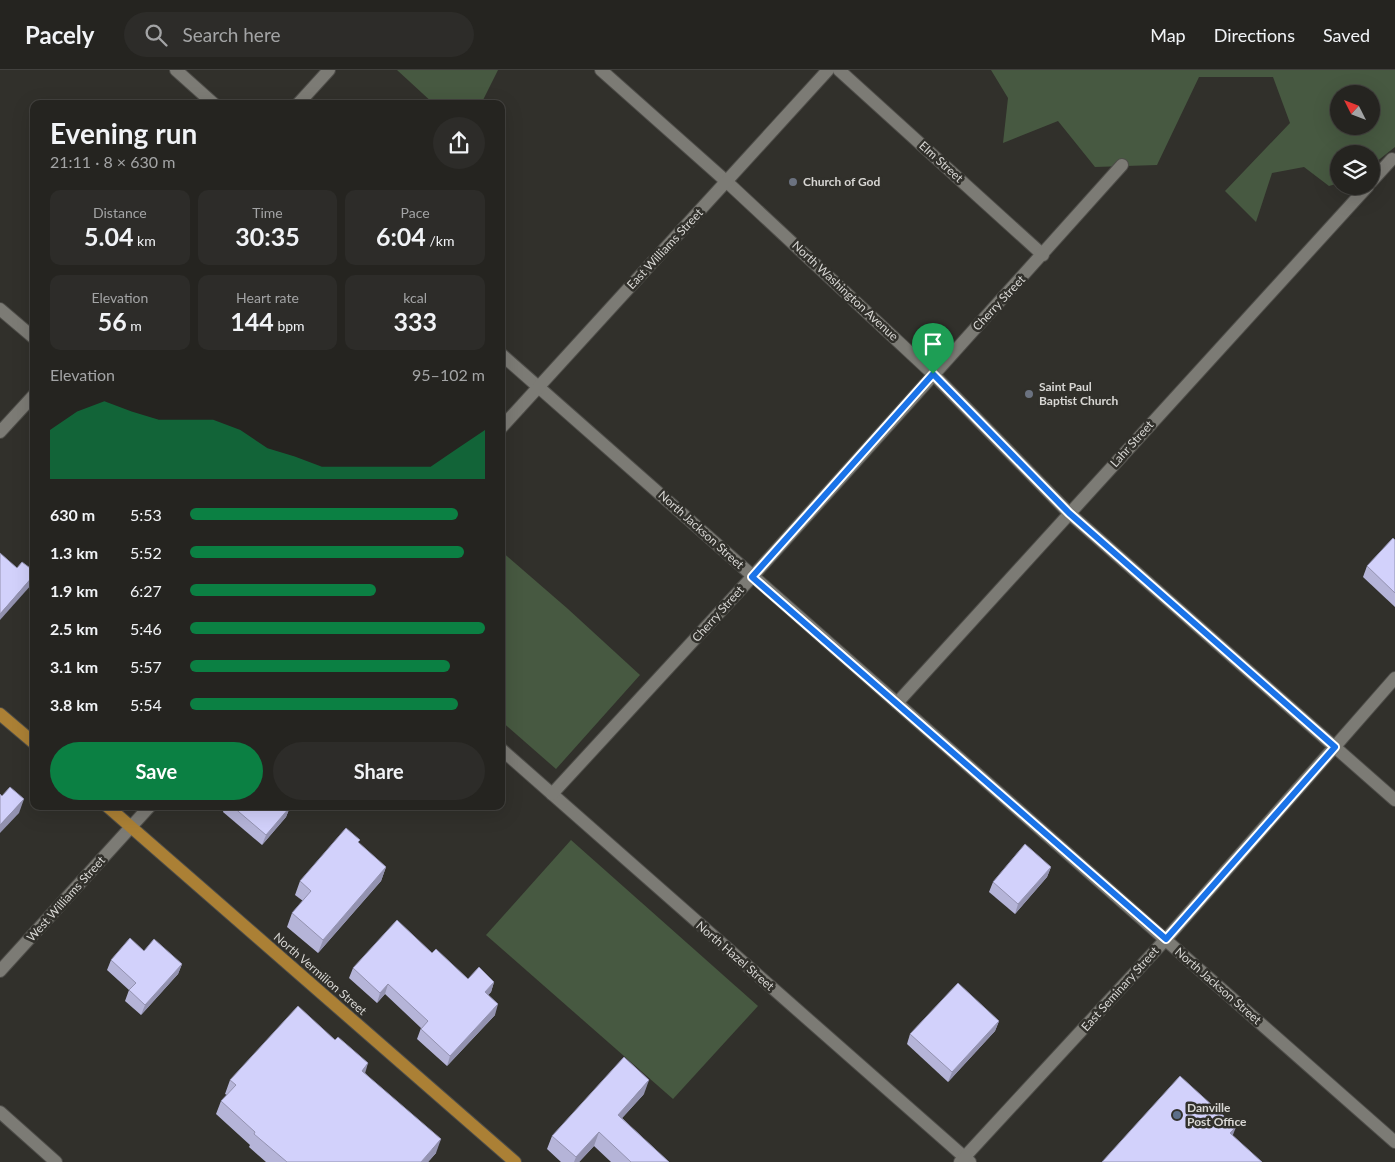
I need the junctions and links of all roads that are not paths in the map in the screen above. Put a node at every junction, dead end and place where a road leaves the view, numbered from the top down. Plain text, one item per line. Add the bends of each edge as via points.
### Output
1 (176, 70) edge
2 (329, 70) edge
3 (600, 70) edge
4 (828, 70) edge
5 (839, 70) edge
6 (210, 100) edge
7 (302, 100) edge
8 (1392, 160) dead end
9 (1122, 165) dead end
10 (1380, 173) edge
11 (727, 182) junction
12 (1360, 195) edge
13 (1043, 255) junction
14 (0, 309) edge
15 (30, 335) edge
16 (505, 357) edge
17 (933, 374) junction
18 (539, 387) junction
19 (30, 399) edge
20 (505, 424) edge
21 (0, 432) edge
22 (1069, 513) junction
23 (752, 577) junction
24 (1395, 678) edge
25 (897, 703) junction
26 (0, 714) edge
27 (30, 740) edge
28 (1335, 747) junction
29 (505, 753) edge
30 (552, 794) junction
31 (1395, 800) edge
32 (112, 810) edge
33 (146, 810) edge
34 (131, 827) junction
35 (1166, 939) junction
36 (0, 971) edge
37 (0, 1112) edge
38 (1395, 1142) edge
39 (965, 1160) edge
40 (56, 1162) edge
41 (515, 1162) edge

1 - 6 street
2 - 7 street
3 - 11 street, North Washington Avenue
4 - 11 street, East Williams Street
5 - 13 street, Elm Street
8 - 10 street
9 - 13 street, Cherry Street
11 - 17 street, North Washington Avenue
11 - 18 street, East Williams Street
12 - 22 street, Lahr Street
13 - 17 street, Cherry Street
14 - 15 street
16 - 18 street, North Jackson Street
17 - 22 street, North Washington Avenue
17 - 23 street, Cherry Street
18 - 20 street, East Williams Street
18 - 23 street, North Jackson Street
19 - 21 street
22 - 25 street, Lahr Street
22 - 28 street, North Washington Avenue
23 - 25 street, North Jackson Street
23 - 30 street, Cherry Street
24 - 28 street, East Seminary Street
25 - 35 street, North Jackson Street
26 - 27 main road
28 - 31 street, North Washington Avenue
28 - 35 street, East Seminary Street
29 - 30 street, North Hazel Street
30 - 39 street, North Hazel Street
32 - 34 main road, North Vermilion Street
33 - 34 street
34 - 36 street, West Williams Street
34 - 41 main road, North Vermilion Street
35 - 38 street, North Jackson Street
35 - 39 street, East Seminary Street
37 - 40 street

